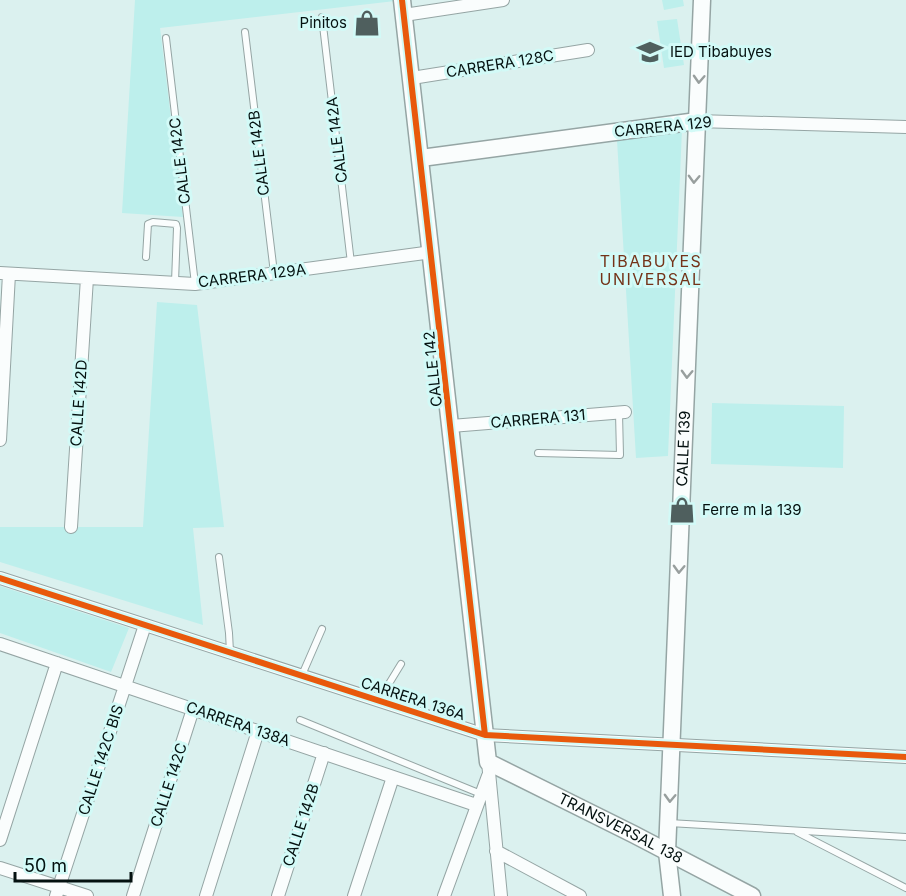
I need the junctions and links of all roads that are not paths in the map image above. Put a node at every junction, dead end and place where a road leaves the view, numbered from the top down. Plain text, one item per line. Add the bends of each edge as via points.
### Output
1 (503, 0) edge
2 (702, 0) edge
3 (403, 7) edge
4 (322, 17) dead end
5 (245, 32) dead end
6 (166, 38) dead end
7 (588, 50) dead end
8 (412, 78) junction
9 (697, 121) junction
10 (906, 127) edge
11 (421, 158) junction
12 (432, 252) junction
13 (146, 257) dead end
14 (351, 263) junction
15 (4, 273) edge
16 (274, 274) junction
17 (87, 278) junction
18 (176, 283) junction
19 (195, 284) junction
20 (622, 413) joint
21 (451, 426) junction
22 (0, 440) edge
23 (538, 453) dead end
24 (71, 527) dead end
25 (219, 557) dead end
26 (0, 578) edge
27 (145, 625) junction
28 (322, 629) dead end
29 (0, 644) edge
30 (230, 652) junction
31 (57, 663) junction
32 (401, 664) dead end
33 (302, 675) junction
34 (125, 686) junction
35 (379, 700) junction
36 (193, 709) junction
37 (300, 720) dead end
38 (258, 731) junction
39 (485, 735) junction
40 (672, 745) junction
41 (324, 753) junction
42 (906, 757) edge
43 (488, 768) junction
44 (393, 777) junction
45 (478, 800) junction
46 (669, 823) junction
47 (794, 830) junction
48 (906, 837) edge
49 (0, 840) edge
50 (496, 851) junction
51 (668, 852) junction
52 (0, 868) edge
53 (906, 888) edge
54 (58, 892) edge
55 (87, 896) edge
56 (133, 896) edge
57 (206, 896) edge
58 (278, 896) edge
59 (354, 896) edge
60 (444, 896) edge
61 (501, 896) edge
62 (580, 896) edge
63 (672, 896) edge
64 (752, 896) edge

1 - 3 street
2 -> 9 street, CALLE 139
3 - 8 street, CALLE 142
4 - 14 lane, CALLE 142A
5 - 16 lane, CALLE 142B
6 - 19 lane, CALLE 142C
7 - 8 street, CARRERA 128C
8 - 11 street, CALLE 142
9 - 10 street, CARRERA 129
9 - 11 street, CARRERA 129
9 -> 40 street, CALLE 139
11 - 12 street, CALLE 142
12 - 14 street, CARRERA 129A
12 - 21 street, CALLE 142
13 - 18 lane via 148,224 176,224
14 - 16 street, CARRERA 129A
15 - 17 street, CARRERA 129A
15 - 22 street
16 - 19 street, CARRERA 129A
17 - 18 street, CARRERA 129A
17 - 24 street, CALLE 142D
18 - 19 street, CARRERA 129A
20 - 21 street, CARRERA 131
20 - 23 lane via 620,455
21 - 39 street, CALLE 142
25 - 30 lane
26 - 27 street, CARRERA 136A
27 - 30 street, CARRERA 136A
27 - 34 street, CALLE 142C BIS
28 - 33 lane
29 - 31 street, CARRERA 138A
30 - 33 street, CARRERA 136A
31 - 34 street, CARRERA 138A
31 - 49 street
32 - 35 lane
33 - 35 street, CARRERA 136A
34 - 36 street, CARRERA 138A
34 - 54 street, CALLE 142C BIS
35 - 39 street, CARRERA 136A
36 - 38 street, CARRERA 138A
36 - 56 street, CALLE 142C
37 - 45 lane
38 - 41 street, CARRERA 138A
38 - 57 street
39 - 40 street, CARRERA 136A
39 - 43 street, CALLE 142
40 - 42 street, CARRERA 136A
40 -> 46 street, CALLE 139
41 - 44 street, CARRERA 138A
41 - 58 street, CALLE 142B
43 - 45 street
43 - 50 street, CALLE 142
43 - 51 street, TRANSVERSAL 138
44 - 45 street, CARRERA 138A
44 - 59 street
45 - 60 street
46 - 47 lane
46 - 51 street, CALLE 139
47 - 48 lane
47 - 53 lane
50 - 61 street, CALLE 142
50 - 62 street
51 - 63 street, CALLE 139
51 - 64 street, TRANSVERSAL 138
52 - 54 street
54 - 55 street

